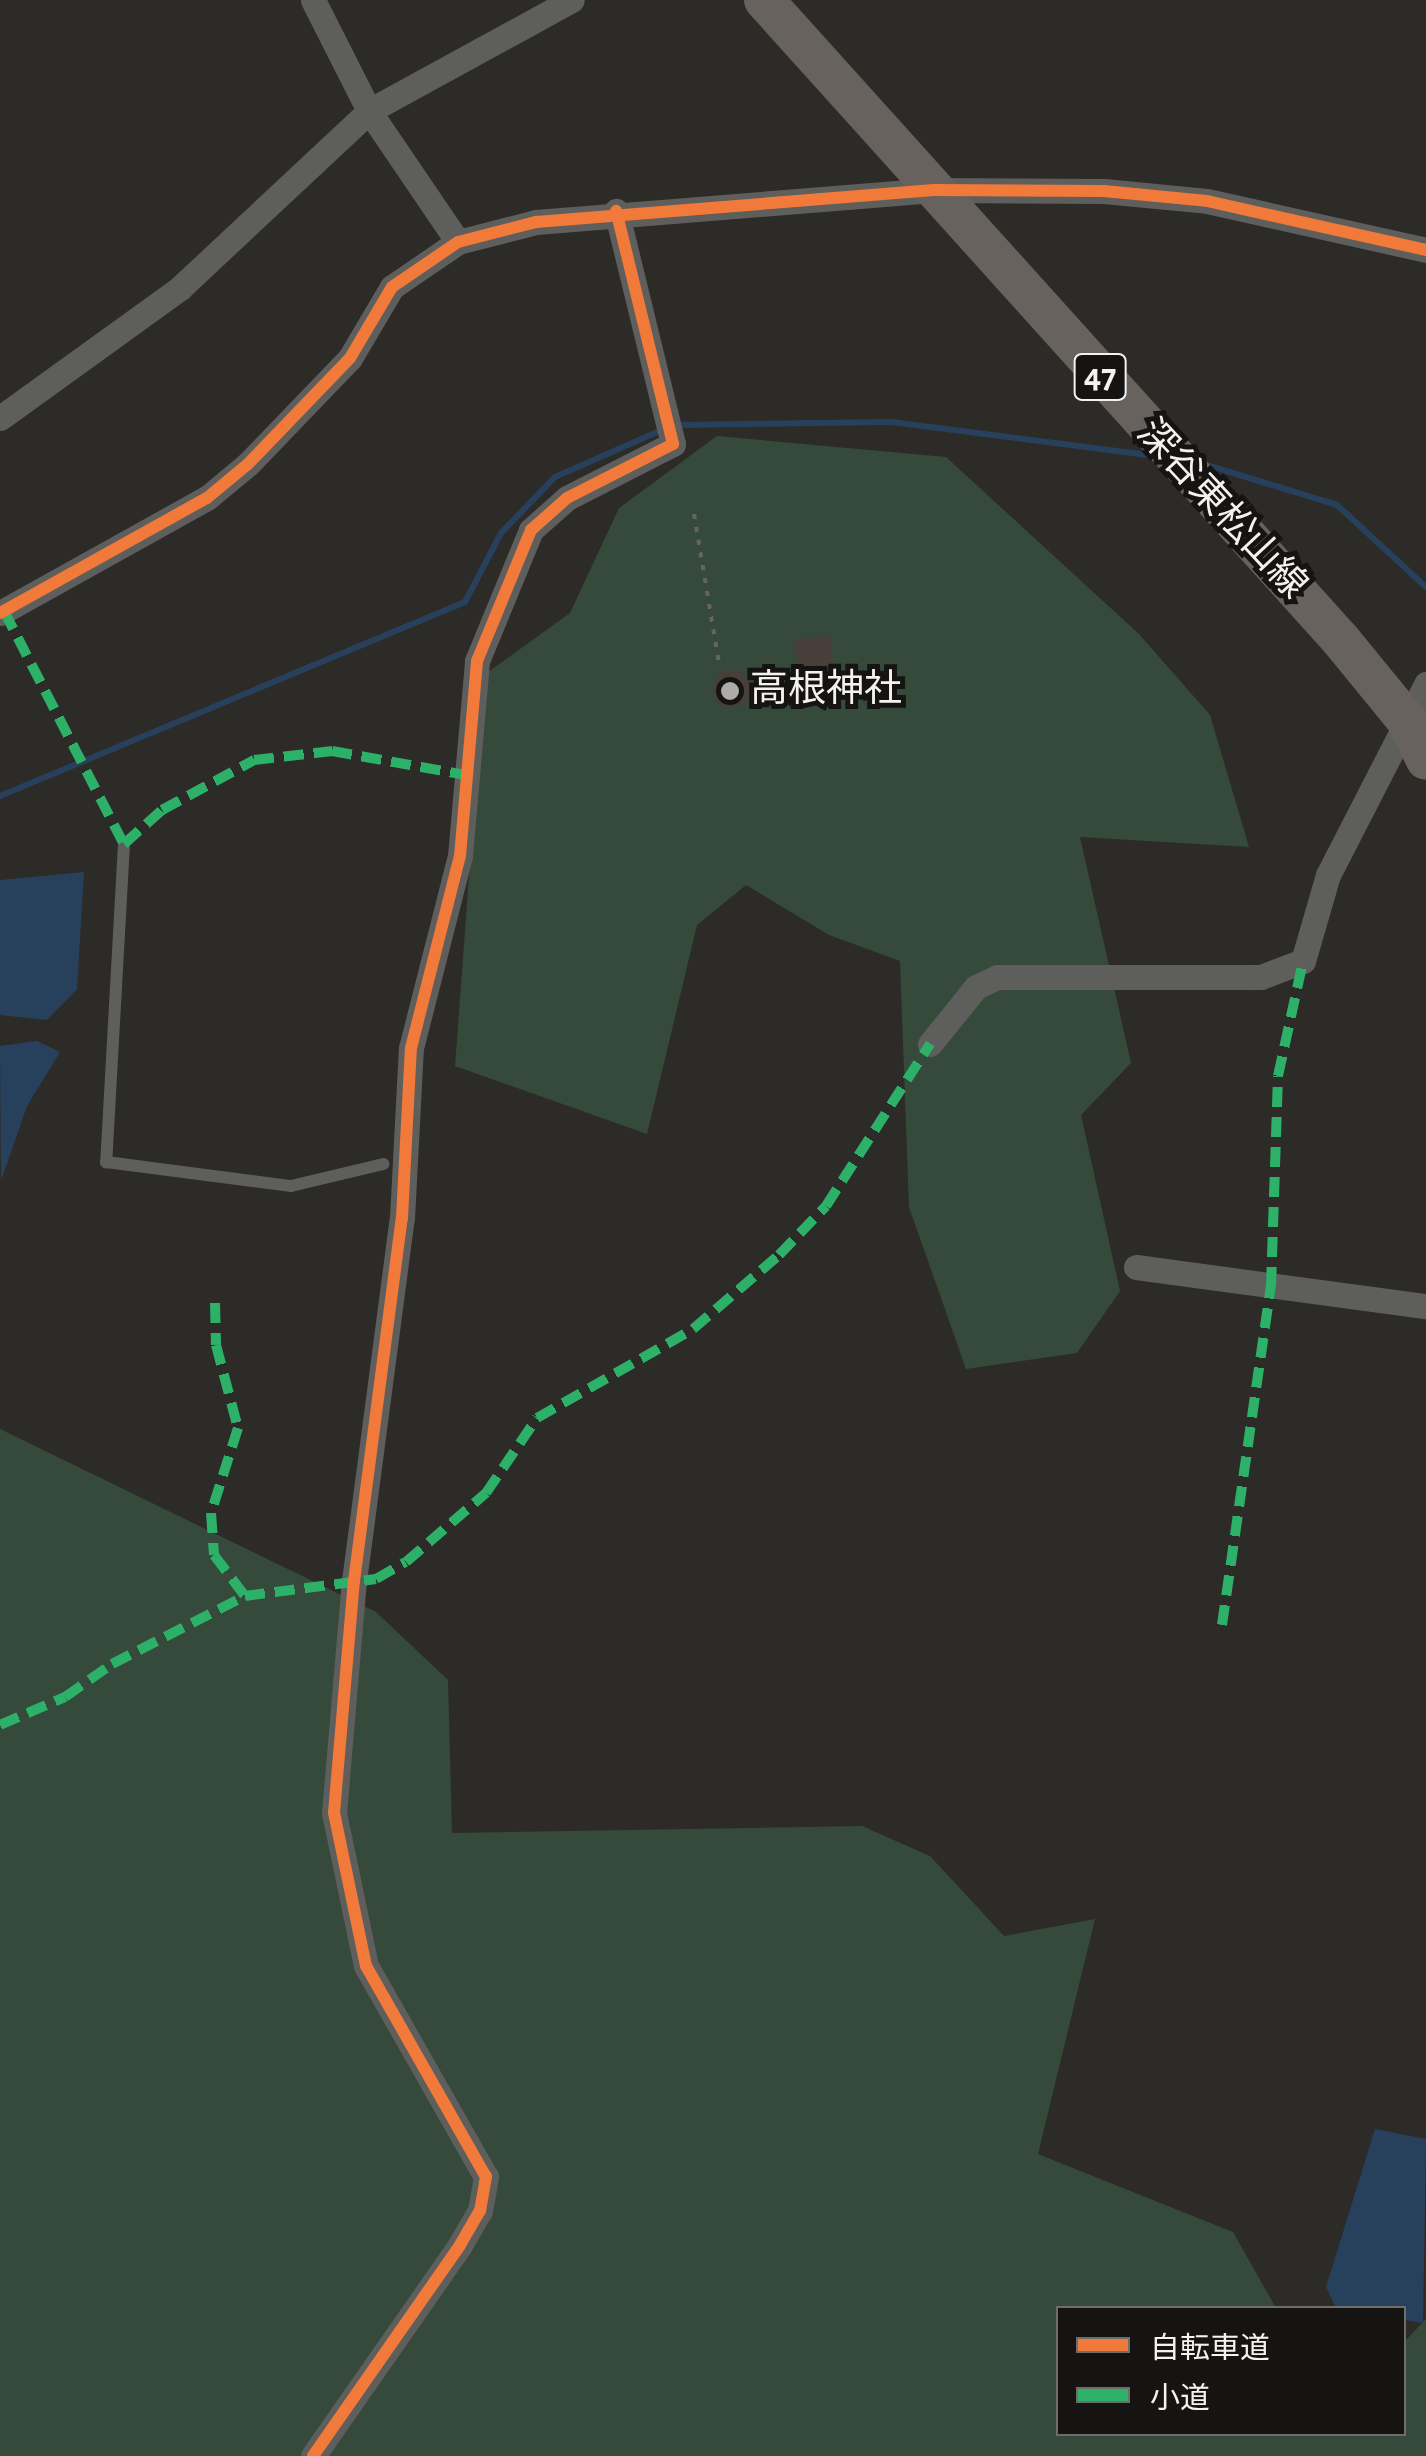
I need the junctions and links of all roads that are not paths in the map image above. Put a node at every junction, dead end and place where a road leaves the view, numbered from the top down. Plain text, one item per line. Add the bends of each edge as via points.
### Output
1 (312, 0) edge
2 (572, 0) edge
3 (764, 0) edge
4 (369, 111) junction
5 (934, 190) junction
6 (616, 211) junction
7 (458, 242) junction
8 (1426, 250) edge
9 (0, 418) edge
10 (0, 613) edge
11 (1426, 684) edge
12 (1406, 721) junction
13 (1426, 760) edge
14 (124, 844) dead end
15 (930, 1044) dead end
16 (383, 1164) dead end
17 (1136, 1266) dead end
18 (1426, 1306) edge
19 (313, 2456) edge

1 - 4 street
2 - 4 street
3 - 5 main road, 深谷東松山線 / 47
4 - 7 street
4 - 9 street via 180,288
5 - 6 street
5 - 8 street via 1164,195
5 - 12 main road, 深谷東松山線 / 47
6 - 7 street
6 - 19 street via 673,444 566,498 532,530 477,661 460,856 411,1048 402,1218 354,1581 334,1813 366,1966 486,2177 480,2211 460,2246
7 - 10 street via 392,287 350,358 206,498
11 - 12 street
12 - 13 main road, 深谷東松山線 / 47
12 - 15 street via 1328,875 1302,961 1261,978 997,978 976,987
14 - 16 lane via 106,1162 291,1186
17 - 18 street

